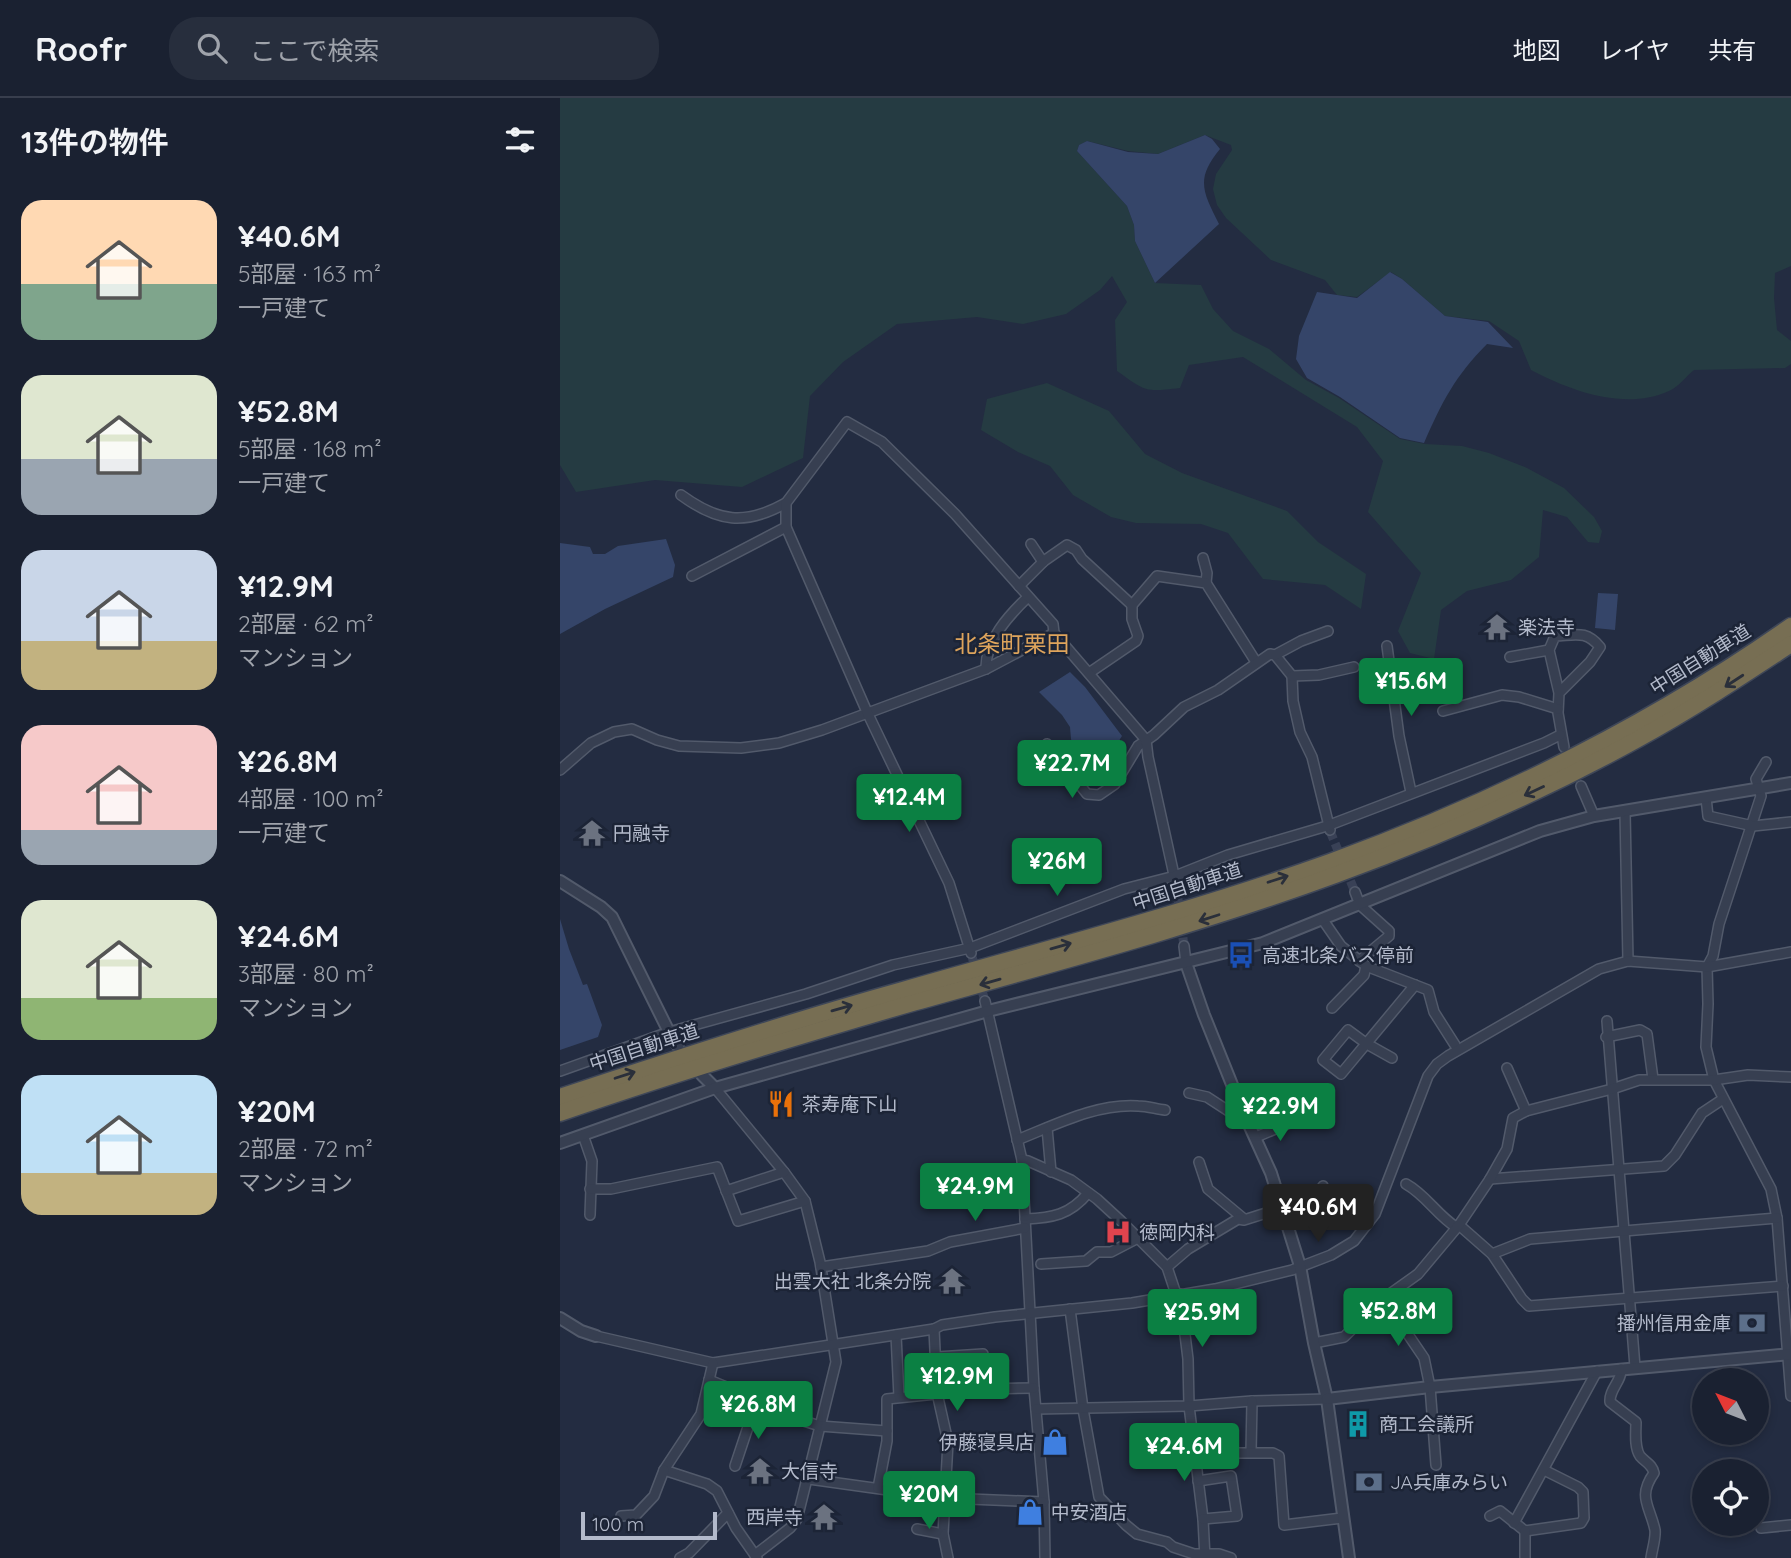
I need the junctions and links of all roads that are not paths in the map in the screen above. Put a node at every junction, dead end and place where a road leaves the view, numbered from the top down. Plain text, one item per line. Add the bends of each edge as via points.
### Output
1 (681, 495) dead end
2 (786, 503) junction
3 (786, 527) junction
4 (1031, 544) dead end
5 (1202, 558) dead end
6 (1043, 562) junction
7 (1153, 565) dead end
8 (692, 576) dead end
9 (1157, 576) junction
10 (1206, 583) junction
11 (1019, 586) junction
12 (1028, 597) junction
13 (1132, 605) junction
14 (1791, 626) edge
15 (1328, 631) dead end
16 (1054, 633) junction
17 (1791, 645) edge
18 (1387, 646) dead end
19 (1549, 650) junction
20 (1275, 655) junction
21 (1510, 657) dead end
22 (1256, 662) junction
23 (1354, 667) dead end
24 (986, 669) junction
25 (1089, 673) junction
26 (1293, 676) junction
27 (1559, 693) junction
28 (1558, 709) junction
29 (1443, 711) dead end
30 (867, 712) junction
31 (1560, 735) junction
32 (1146, 740) junction
33 (1047, 744) dead end
34 (1564, 747) dead end
35 (1766, 762) dead end
36 (560, 770) edge
37 (1791, 783) edge
38 (1581, 786) dead end
39 (1758, 788) junction
40 (1410, 792) junction
41 (1706, 798) junction
42 (1625, 812) junction
43 (1594, 816) junction
44 (1791, 822) edge
45 (1753, 826) junction
46 (1329, 829) junction
47 (1175, 880) junction
48 (560, 881) edge
49 (1355, 892) tunnel mouth
50 (1360, 905) junction
51 (1323, 920) junction
52 (1184, 946) tunnel mouth
53 (970, 950) junction
54 (1791, 952) edge
55 (1628, 961) junction
56 (1186, 963) junction
57 (1362, 964) junction
58 (1707, 967) junction
59 (1415, 985) junction
60 (987, 1006) junction
61 (1332, 1008) dead end
62 (1606, 1021) dead end
63 (669, 1032) junction
64 (1606, 1037) junction
65 (1367, 1044) junction
66 (1455, 1045) dead end
67 (678, 1046) dead end
68 (1392, 1058) dead end
69 (1507, 1068) dead end
70 (560, 1071) edge
71 (702, 1075) dead end
72 (1791, 1077) edge
73 (1653, 1079) junction
74 (1714, 1080) junction
75 (715, 1088) junction
76 (1612, 1089) junction
77 (1189, 1093) dead end
78 (560, 1097) edge
79 (1723, 1098) junction
80 (1241, 1107) junction
81 (1165, 1110) dead end
82 (1526, 1111) junction
83 (560, 1113) edge
84 (1292, 1122) dead end
85 (1047, 1128) junction
86 (583, 1135) junction
87 (1256, 1137) junction
88 (1017, 1140) junction
89 (560, 1143) edge
90 (1022, 1160) junction
91 (1199, 1162) dead end
92 (1618, 1170) junction
93 (784, 1172) junction
94 (1051, 1172) junction
95 (1490, 1179) junction
96 (1406, 1184) dead end
97 (1323, 1186) dead end
98 (590, 1189) junction
99 (726, 1191) junction
100 (1088, 1193) junction
101 (804, 1201) junction
102 (1282, 1208) junction
103 (590, 1215) dead end
104 (1777, 1218) junction
105 (1244, 1220) junction
106 (1025, 1224) junction
107 (1458, 1226) junction
108 (1625, 1232) junction
109 (1138, 1238) junction
110 (1492, 1254) junction
111 (1041, 1264) dead end
112 (1300, 1266) junction
113 (821, 1267) junction
114 (1167, 1267) junction
115 (1783, 1286) junction
116 (1178, 1294) junction
117 (1629, 1299) junction
118 (1378, 1304) junction
119 (1070, 1309) junction
120 (1031, 1314) junction
121 (560, 1318) edge
122 (934, 1329) junction
123 (896, 1335) junction
124 (596, 1336) joint
125 (1314, 1343) junction
126 (833, 1344) junction
127 (1789, 1354) edge
128 (937, 1357) junction
129 (713, 1363) junction
130 (1635, 1367) junction
131 (1621, 1369) junction
132 (1597, 1371) junction
133 (709, 1380) junction
134 (1430, 1387) junction
135 (1034, 1388) junction
136 (985, 1389) junction
137 (936, 1393) junction
138 (1791, 1396) edge
139 (899, 1397) junction
140 (1327, 1399) junction
141 (1252, 1401) junction
142 (754, 1406) junction
143 (1189, 1406) junction
144 (1036, 1409) junction
145 (1083, 1409) junction
146 (820, 1426) junction
147 (887, 1431) junction
148 (1251, 1452) junction
149 (1195, 1453) junction
150 (1436, 1465) dead end
151 (735, 1466) dead end
152 (664, 1470) junction
153 (1544, 1470) junction
154 (808, 1479) junction
155 (1198, 1481) junction
156 (878, 1488) junction
157 (945, 1498) junction
158 (1044, 1502) junction
159 (728, 1513) junction
160 (621, 1516) dead end
161 (1490, 1516) dead end
162 (1342, 1518) junction
163 (1203, 1519) junction
164 (1514, 1523) junction
165 (1791, 1525) edge
166 (1769, 1527) edge
167 (917, 1529) dead end
168 (1525, 1531) junction
169 (943, 1534) junction
170 (756, 1556) edge
171 (1205, 1556) edge
172 (680, 1558) edge
173 (948, 1558) edge
174 (1045, 1558) edge
175 (1231, 1558) edge
176 (1349, 1558) edge
177 (1525, 1558) edge
178 (1651, 1558) edge

1 - 2 street via 695,506 729,519 748,519
2 - 3 street
2 - 11 street via 847,422 882,442
3 - 8 street
3 - 30 street
4 - 6 street
5 - 10 street
6 - 11 street
6 - 13 street via 1067,545
7 - 9 street
9 - 10 street
9 - 13 street
10 - 22 street
11 - 12 street
12 - 16 street via 1053,624
12 - 24 street via 994,639 985,658
13 - 25 street via 1136,641
78 -> 14 highway, 中国自動車道 via 702,1050 1160,917 1330,862 1479,802 1559,763 1704,683
15 - 20 street
16 - 24 street
16 - 25 street
17 -> 83 highway, 中国自動車道 via 1638,739 1566,776 1336,875 1163,932 709,1063
18 - 40 street
19 - 21 street
19 - 27 street
19 - 27 street via 1555,636 1591,636 1600,647
20 - 22 street
20 - 26 street
22 - 32 street via 1219,690 1184,707
23 - 26 street
24 - 30 street
25 - 32 street
26 - 46 street via 1300,732 1312,757
27 - 28 street
28 - 29 street via 1502,695
28 - 31 street
30 - 36 street via 779,743 741,748 679,746 632,729 614,732 591,743
30 - 53 street via 949,883
31 - 34 street
31 - 40 street
32 - 33 street via 1115,784 1099,795 1087,794
32 - 47 street
35 - 39 street via 1756,779
37 - 39 street
38 - 43 street
39 - 41 street
39 - 45 street via 1761,796
40 - 46 street
41 - 42 street
41 - 45 street via 1708,816
42 - 43 street
42 - 55 street
43 - 50 street via 1541,831
44 - 45 street
45 - 58 street
46 - 47 street via 1228,855
47 - 53 street via 1124,889
48 - 63 street via 612,917
49 - 50 street
50 - 51 street
50 - 57 street via 1389,931
51 - 56 street via 1263,943
51 - 57 street via 1341,946
52 - 56 street
53 - 63 street via 893,965
54 - 58 street
55 - 58 street
55 - 112 street via 1599,969 1437,1064 1428,1076 1375,1214 1354,1241
56 - 60 street
56 - 80 street
57 - 59 street
57 - 61 street via 1364,975
58 - 74 street via 1706,1047
59 - 65 street
59 - 66 street via 1428,990 1434,1012
60 - 75 street
60 - 88 street
62 - 64 street
63 - 67 street
63 - 70 street
64 - 73 street via 1640,1030 1647,1034
64 - 76 street
65 - 65 street via 1348,1030 1324,1060 1341,1074
65 - 68 street
69 - 82 street
71 - 75 street
72 - 74 street via 1748,1075
73 - 74 street
73 - 76 street
74 - 79 street
75 - 86 street
75 - 93 street
76 - 82 street
76 - 92 street
77 - 80 street via 1208,1097 1230,1112
79 - 92 street via 1702,1113 1664,1166
79 - 104 street via 1771,1189
80 - 87 street
81 - 85 street via 1108,1107
82 - 95 street via 1513,1118 1507,1149
84 - 87 street
85 - 88 street
85 - 94 street
86 - 89 street
86 - 98 street via 592,1161
87 - 102 street
88 - 90 street
90 - 94 street
90 - 106 street
91 - 105 street via 1208,1189
92 - 95 street
92 - 108 street
93 - 99 street
93 - 101 street
94 - 100 street
95 - 107 street
96 - 107 street via 1418,1190 1446,1221
97 - 102 street
98 - 99 street via 611,1189 717,1167
98 - 103 street
99 - 101 street via 738,1222
100 - 106 street via 1057,1217
100 - 109 street
101 - 113 street
102 - 105 street
102 - 112 street
104 - 108 street
104 - 115 street
105 - 114 street via 1238,1219 1188,1249
106 - 113 street via 928,1251
106 - 120 street
107 - 110 street
107 - 118 street via 1418,1274
108 - 110 street via 1530,1239
108 - 117 street
109 - 111 street via 1111,1252 1097,1252 1086,1261
109 - 114 street
110 - 117 street via 1529,1306
112 - 116 street via 1242,1284
112 - 125 street
113 - 126 street
114 - 116 street
115 - 117 street
115 - 127 street
116 - 119 street
116 - 143 street via 1188,1359
117 - 130 street
118 - 125 street via 1344,1337
118 - 134 street via 1405,1330 1424,1358
119 - 120 street
119 - 145 street
120 - 122 street
120 - 135 street
121 - 124 street
122 - 123 street
122 - 128 street
123 - 126 street
123 - 139 street
124 - 129 street
125 - 140 street
126 - 129 street
126 - 146 street via 836,1362
127 - 130 street
127 - 138 street
128 - 136 street via 980,1354 978,1367
128 - 137 street
129 - 133 street
130 - 131 street
131 - 132 street
131 - 178 street via 1611,1402 1636,1422 1637,1449 1654,1473 1644,1489 1655,1531
132 - 134 street
132 - 153 street
133 - 142 street via 751,1397
133 - 152 street via 701,1414
134 - 140 street
134 - 150 street
135 - 136 street
135 - 144 street
136 - 137 street
137 - 139 street
137 - 157 street via 948,1442
139 - 147 street via 887,1399
140 - 141 street
140 - 162 street
141 - 143 street
141 - 148 street
142 - 146 street
142 - 151 street
143 - 145 street
143 - 149 street
144 - 145 street
144 - 158 street
145 - 171 street via 1098,1497 1137,1534
146 - 147 street
146 - 154 street
147 - 156 street
148 - 149 street
148 - 162 street via 1279,1456 1284,1525
149 - 155 street
152 - 159 street via 717,1491
152 - 160 street via 654,1496 636,1515
153 - 164 street
153 - 168 street via 1583,1493 1584,1518
154 - 156 street
154 - 170 street via 797,1519
155 - 163 street
155 - 163 street via 1231,1476 1237,1516
156 - 157 street
157 - 158 street
157 - 169 street
158 - 174 street
159 - 170 street
159 - 172 street
161 - 164 street via 1500,1511
162 - 176 street
163 - 171 street
164 - 168 street
165 - 166 street
167 - 169 street
168 - 177 street
169 - 173 street
171 - 175 street

